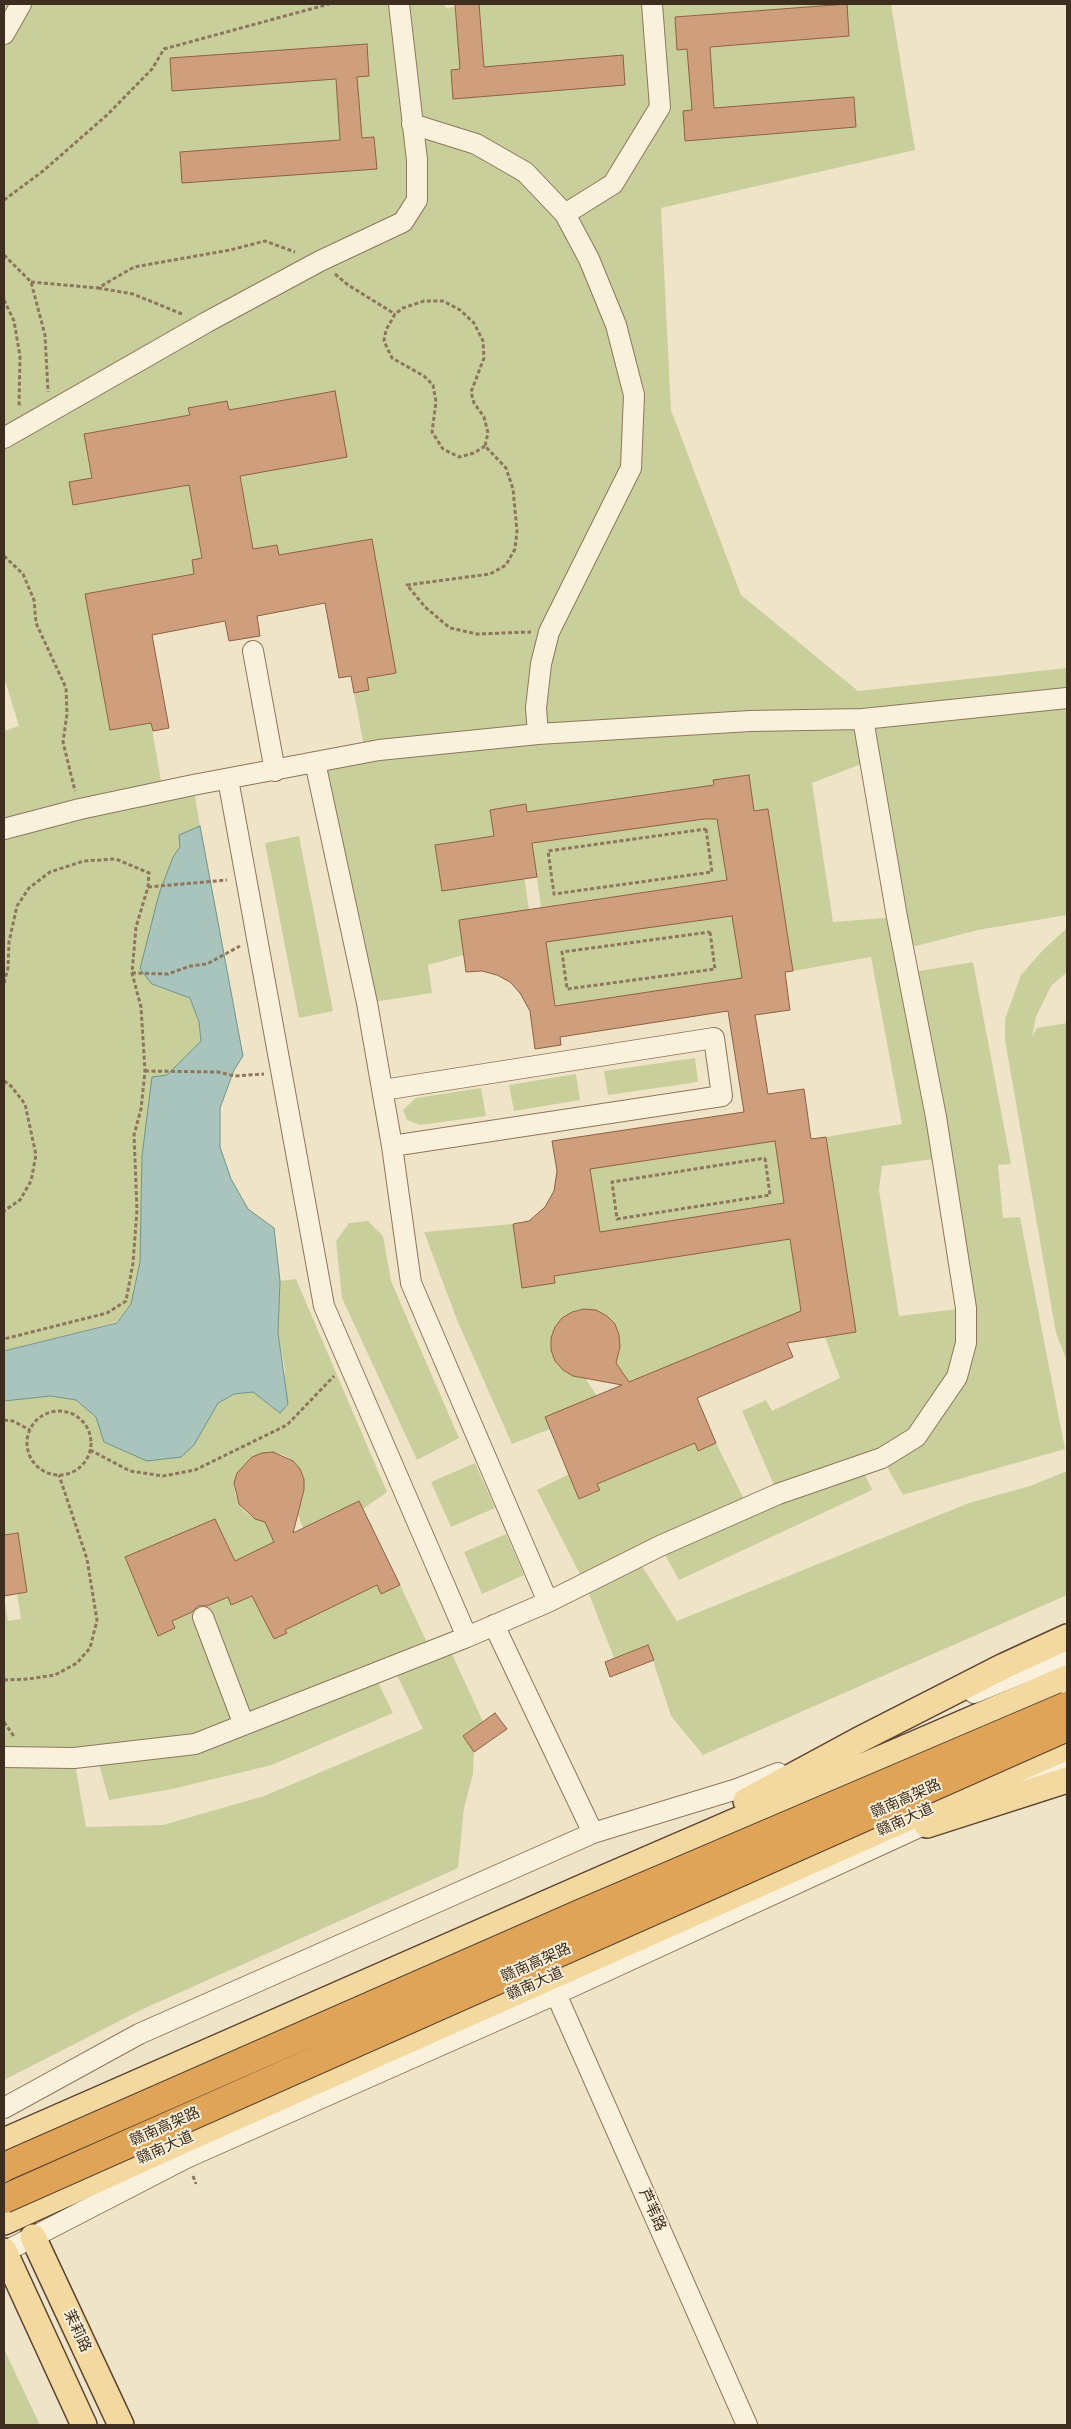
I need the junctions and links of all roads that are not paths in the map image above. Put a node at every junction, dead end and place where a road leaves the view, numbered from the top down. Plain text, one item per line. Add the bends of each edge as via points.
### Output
1 (21, 4) edge
2 (399, 4) edge
3 (652, 4) edge
4 (4, 34) edge
5 (412, 124) junction
6 (565, 214) junction
7 (4, 438) edge
8 (253, 651) dead end
9 (1067, 698) edge
10 (863, 719) junction
11 (538, 734) junction
12 (316, 762) junction
13 (275, 771) junction
14 (228, 779) junction
15 (4, 829) edge
16 (383, 1090) junction
17 (392, 1146) junction
18 (548, 1602) junction
19 (203, 1617) dead end
20 (494, 1625) junction
21 (1067, 1628) edge
22 (467, 1637) junction
23 (1067, 1637) edge
24 (1067, 1655) edge
25 (1067, 1678) edge
26 (1067, 1706) edge
27 (244, 1725) junction
28 (1067, 1727) edge
29 (857, 1741) junction
30 (1067, 1747) edge
31 (4, 1758) edge
32 (1067, 1761) edge
33 (774, 1775) junction
34 (1067, 1780) edge
35 (913, 1830) junction
36 (593, 1833) junction
37 (826, 1856) junction
38 (606, 1877) junction
39 (556, 1994) junction
40 (4, 2108) edge
41 (4, 2141) edge
42 (4, 2167) edge
43 (4, 2199) edge
44 (4, 2222) edge
45 (33, 2237) junction
46 (4, 2251) edge
47 (84, 2425) edge
48 (121, 2425) edge
49 (748, 2425) edge

1 - 4 street
2 - 5 street
3 - 6 street via 660,107 613,184
5 - 6 street via 476,144 525,172
5 - 7 street via 417,160 417,200 404,222 320,261 207,322 46,402
6 - 11 street via 589,259 616,325 634,395 631,468 549,632 536,708
8 - 13 street
9 - 10 street
10 - 11 street via 750,721
10 - 18 street via 936,1117 966,1308 966,1343 957,1377 916,1437 882,1458 778,1494 660,1546
11 - 12 street via 380,750
12 - 13 street
12 - 16 street
13 - 14 street
14 - 15 street via 80,809
14 - 22 street via 324,1306
16 - 17 street
16 - 17 street via 714,1038 722,1096
17 - 18 street via 411,1283
18 - 20 street
19 - 27 street
20 - 22 street
20 - 36 street
21 - 33 street via 921,1694
22 - 27 street
23 - 29 main road
24 - 29 street
25 - 38 main road
26 - 42 highway, 赣南高架路, bridge via 582,1913
27 - 31 street via 195,1744 89,1757
28 - 43 highway, 赣南高架路, bridge
29 - 33 street
29 - 38 main road
30 - 37 main road, 赣南大道
32 - 35 street
33 - 36 street
34 - 35 main road
35 - 37 main road
35 - 39 street
36 - 40 street via 139,2034
37 - 44 main road, 赣南大道
38 - 41 main road
39 - 45 street via 186,2158
39 - 49 street, 芦苇路
45 - 46 street
45 - 48 main road, 茉莉路
46 - 47 main road

